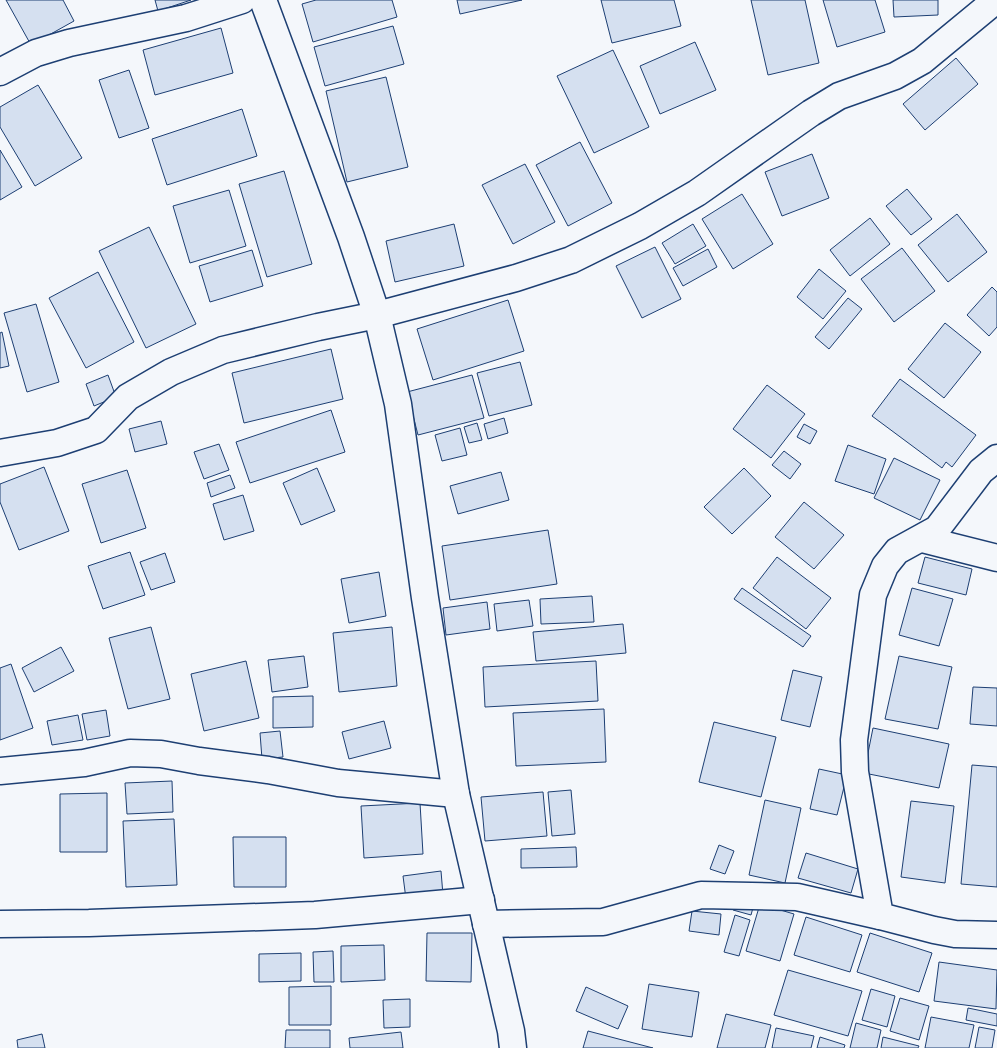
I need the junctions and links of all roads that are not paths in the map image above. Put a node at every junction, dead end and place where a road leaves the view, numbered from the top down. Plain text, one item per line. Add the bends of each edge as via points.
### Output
1 (242, 0) edge
2 (263, 0) edge
3 (996, 0) edge
4 (0, 72) edge
5 (377, 316) junction
6 (0, 452) edge
7 (997, 458) edge
8 (922, 539) junction
9 (997, 558) edge
10 (0, 771) edge
11 (456, 794) junction
12 (483, 912) junction
13 (880, 916) junction
14 (0, 924) edge
15 (997, 936) edge
16 (513, 1048) edge

1 - 4 street via 186,18 61,45 36,53
2 - 5 street
3 - 5 street via 922,61 895,76 839,96 818,108 697,193 640,226 571,260
5 - 6 street via 223,350 171,372 128,397 96,430 57,443
5 - 11 street via 398,404
7 - 8 street via 980,471 937,529
8 - 9 street
8 - 13 street via 897,551 885,566 873,595 854,740 856,772
10 - 11 street via 84,763 130,753 161,754 338,784
11 - 12 street
12 - 13 street via 603,922 701,895 798,897
12 - 14 street
12 - 16 street
13 - 15 street via 955,934

